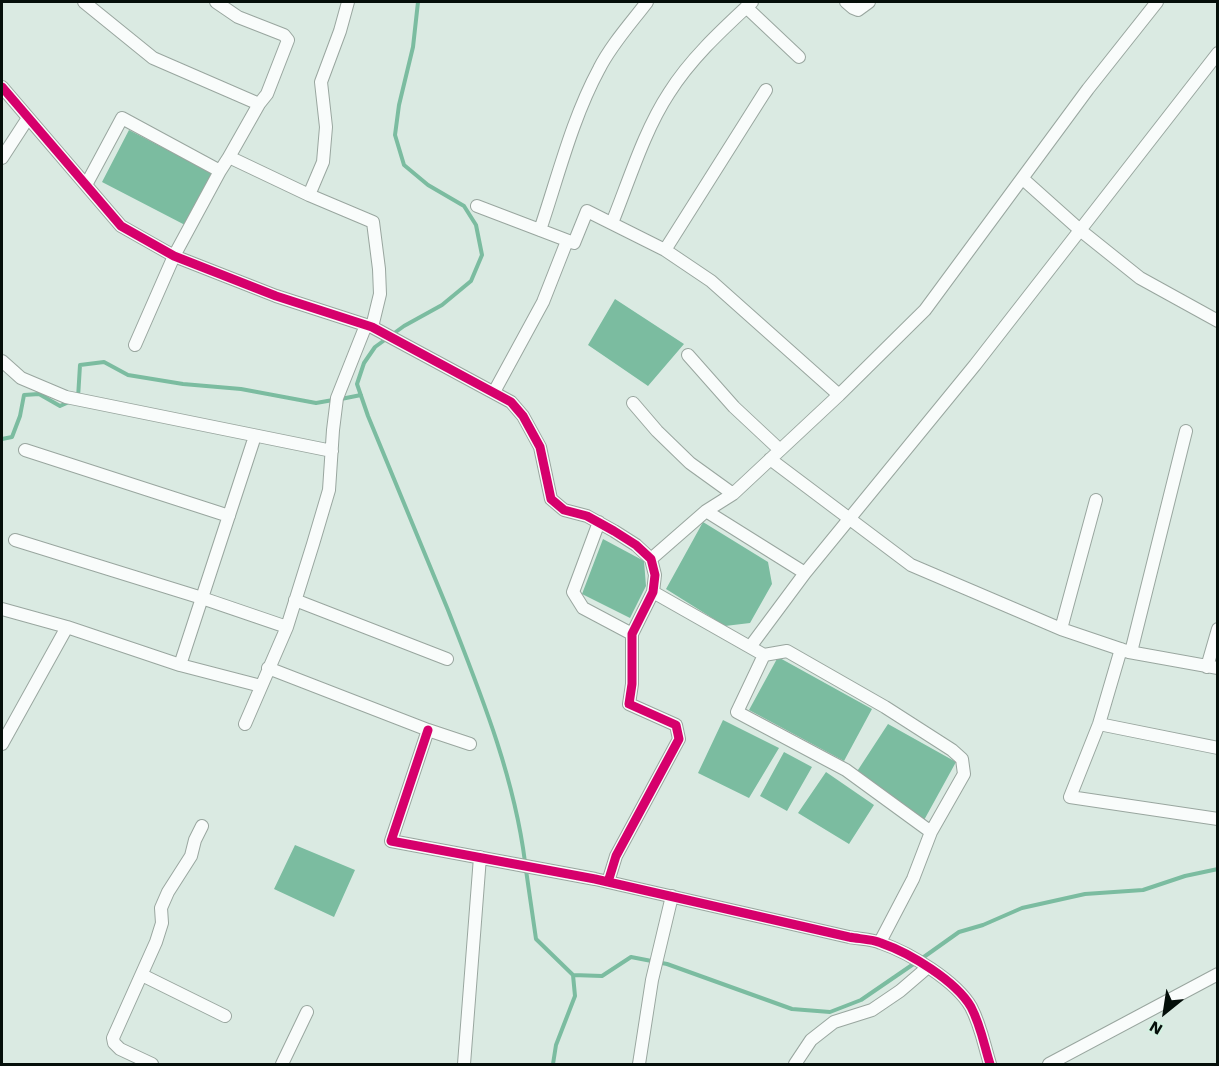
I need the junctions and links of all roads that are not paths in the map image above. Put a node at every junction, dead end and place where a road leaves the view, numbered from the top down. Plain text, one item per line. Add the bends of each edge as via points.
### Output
1 (84, 2) edge
2 (216, 2) edge
3 (348, 2) edge
4 (647, 2) edge
5 (846, 2) edge
6 (869, 2) edge
7 (1156, 2) edge
8 (749, 4) edge
9 (1218, 53) edge
10 (799, 57) dead end
11 (2, 87) edge
12 (766, 90) dead end
13 (259, 104) junction
14 (28, 118) junction
15 (229, 157) junction
16 (2, 158) edge
17 (220, 171) junction
18 (1023, 178) junction
19 (86, 185) junction
20 (309, 195) junction
21 (477, 206) dead end
22 (612, 223) junction
23 (1080, 230) junction
24 (540, 231) junction
25 (567, 241) junction
26 (665, 250) junction
27 (174, 256) junction
28 (1218, 321) edge
29 (369, 326) junction
30 (135, 345) dead end
31 (688, 355) dead end
32 (2, 361) edge
33 (494, 392) junction
34 (839, 395) junction
35 (633, 403) dead end
36 (1186, 430) dead end
37 (255, 436) junction
38 (26, 450) dead end
39 (780, 450) junction
40 (332, 451) junction
41 (770, 459) junction
42 (733, 494) junction
43 (1096, 500) dead end
44 (706, 511) junction
45 (229, 516) junction
46 (849, 519) junction
47 (599, 522) junction
48 (15, 540) dead end
49 (651, 560) junction
50 (806, 573) junction
51 (653, 592) junction
52 (202, 598) junction
53 (295, 600) junction
54 (2, 609) edge
55 (67, 627) junction
56 (287, 627) junction
57 (1061, 629) junction
58 (1218, 629) edge
59 (632, 634) junction
60 (750, 647) junction
61 (1126, 651) junction
62 (764, 655) junction
63 (447, 659) dead end
64 (180, 665) junction
65 (268, 668) junction
66 (1212, 668) edge
67 (261, 686) junction
68 (245, 724) dead end
69 (1099, 724) junction
70 (428, 730) junction
71 (2, 744) edge
72 (470, 744) dead end
73 (1218, 748) edge
74 (1218, 819) edge
75 (202, 826) dead end
76 (931, 832) junction
77 (480, 857) junction
78 (608, 882) junction
79 (672, 896) junction
80 (880, 942) junction
81 (928, 967) junction
82 (1218, 974) edge
83 (142, 975) junction
84 (307, 1012) dead end
85 (225, 1016) dead end
86 (152, 1065) edge
87 (282, 1065) edge
88 (464, 1065) edge
89 (639, 1065) edge
90 (795, 1065) edge
91 (990, 1065) edge
92 (1049, 1065) edge

1 - 13 street via 153,58
2 - 13 street via 288,40 267,94
3 - 20 street via 321,82 326,128 323,162
4 - 24 street via 596,75
5 - 6 street via 858,10
7 - 18 street
8 - 10 street
8 - 22 street via 670,90
9 - 23 street
11 - 14 street
12 - 26 street
13 - 15 street
14 - 16 street
14 - 19 street
15 - 17 street
15 - 20 street
17 - 19 street via 122,118
17 - 27 street
18 - 23 street
18 - 34 street via 925,310
19 - 27 street via 121,226
20 - 29 street via 373,222 380,294
21 - 24 street
22 - 25 street via 587,211 574,243
22 - 26 street
23 - 28 street via 1140,278
23 - 46 street
24 - 25 street
25 - 33 street via 543,302
26 - 34 street via 711,281
27 - 29 street via 276,296
27 - 30 street
29 - 33 street
29 - 40 street via 338,399
31 - 39 street via 734,407
32 - 37 street via 27,382 66,397
33 - 47 street via 511,402 535,437 551,499 564,510
34 - 39 street
35 - 42 street via 690,463
36 - 61 street
37 - 40 street
37 - 45 street
38 - 45 street
39 - 41 street
40 - 53 street via 329,490
41 - 42 street
41 - 46 street
42 - 44 street
43 - 57 street
44 - 49 street
44 - 50 street
45 - 52 street
46 - 50 street
46 - 57 street via 911,565
47 - 49 street via 636,545
47 - 59 street via 573,592 583,608
48 - 52 street
49 - 51 street via 656,575
50 - 60 street
51 - 59 street
51 - 60 street
52 - 56 street
52 - 64 street
53 - 56 street
53 - 63 street
54 - 55 street
55 - 64 street
55 - 71 street
56 - 65 street
57 - 61 street
58 - 66 street
59 - 78 street via 629,704 676,724 680,739 616,856
60 - 62 street
61 - 66 street
61 - 69 street
62 - 76 street via 737,712 846,770
62 - 76 street via 787,651 885,707 962,759 964,774
64 - 67 street
65 - 67 street
65 - 70 street
67 - 68 street
69 - 73 street
69 - 74 street via 1070,797
70 - 72 street
70 - 77 street via 391,841
75 - 83 street via 192,856 161,908 160,932
76 - 80 street via 913,879
77 - 78 street
77 - 88 street
78 - 79 street
79 - 80 street
79 - 89 street via 652,980
80 - 81 street
81 - 90 street via 872,1010 834,1022 811,1040
81 - 91 street via 957,988 970,1006 983,1034
82 - 92 street
83 - 85 street
83 - 86 street via 113,1038 120,1048
84 - 87 street

